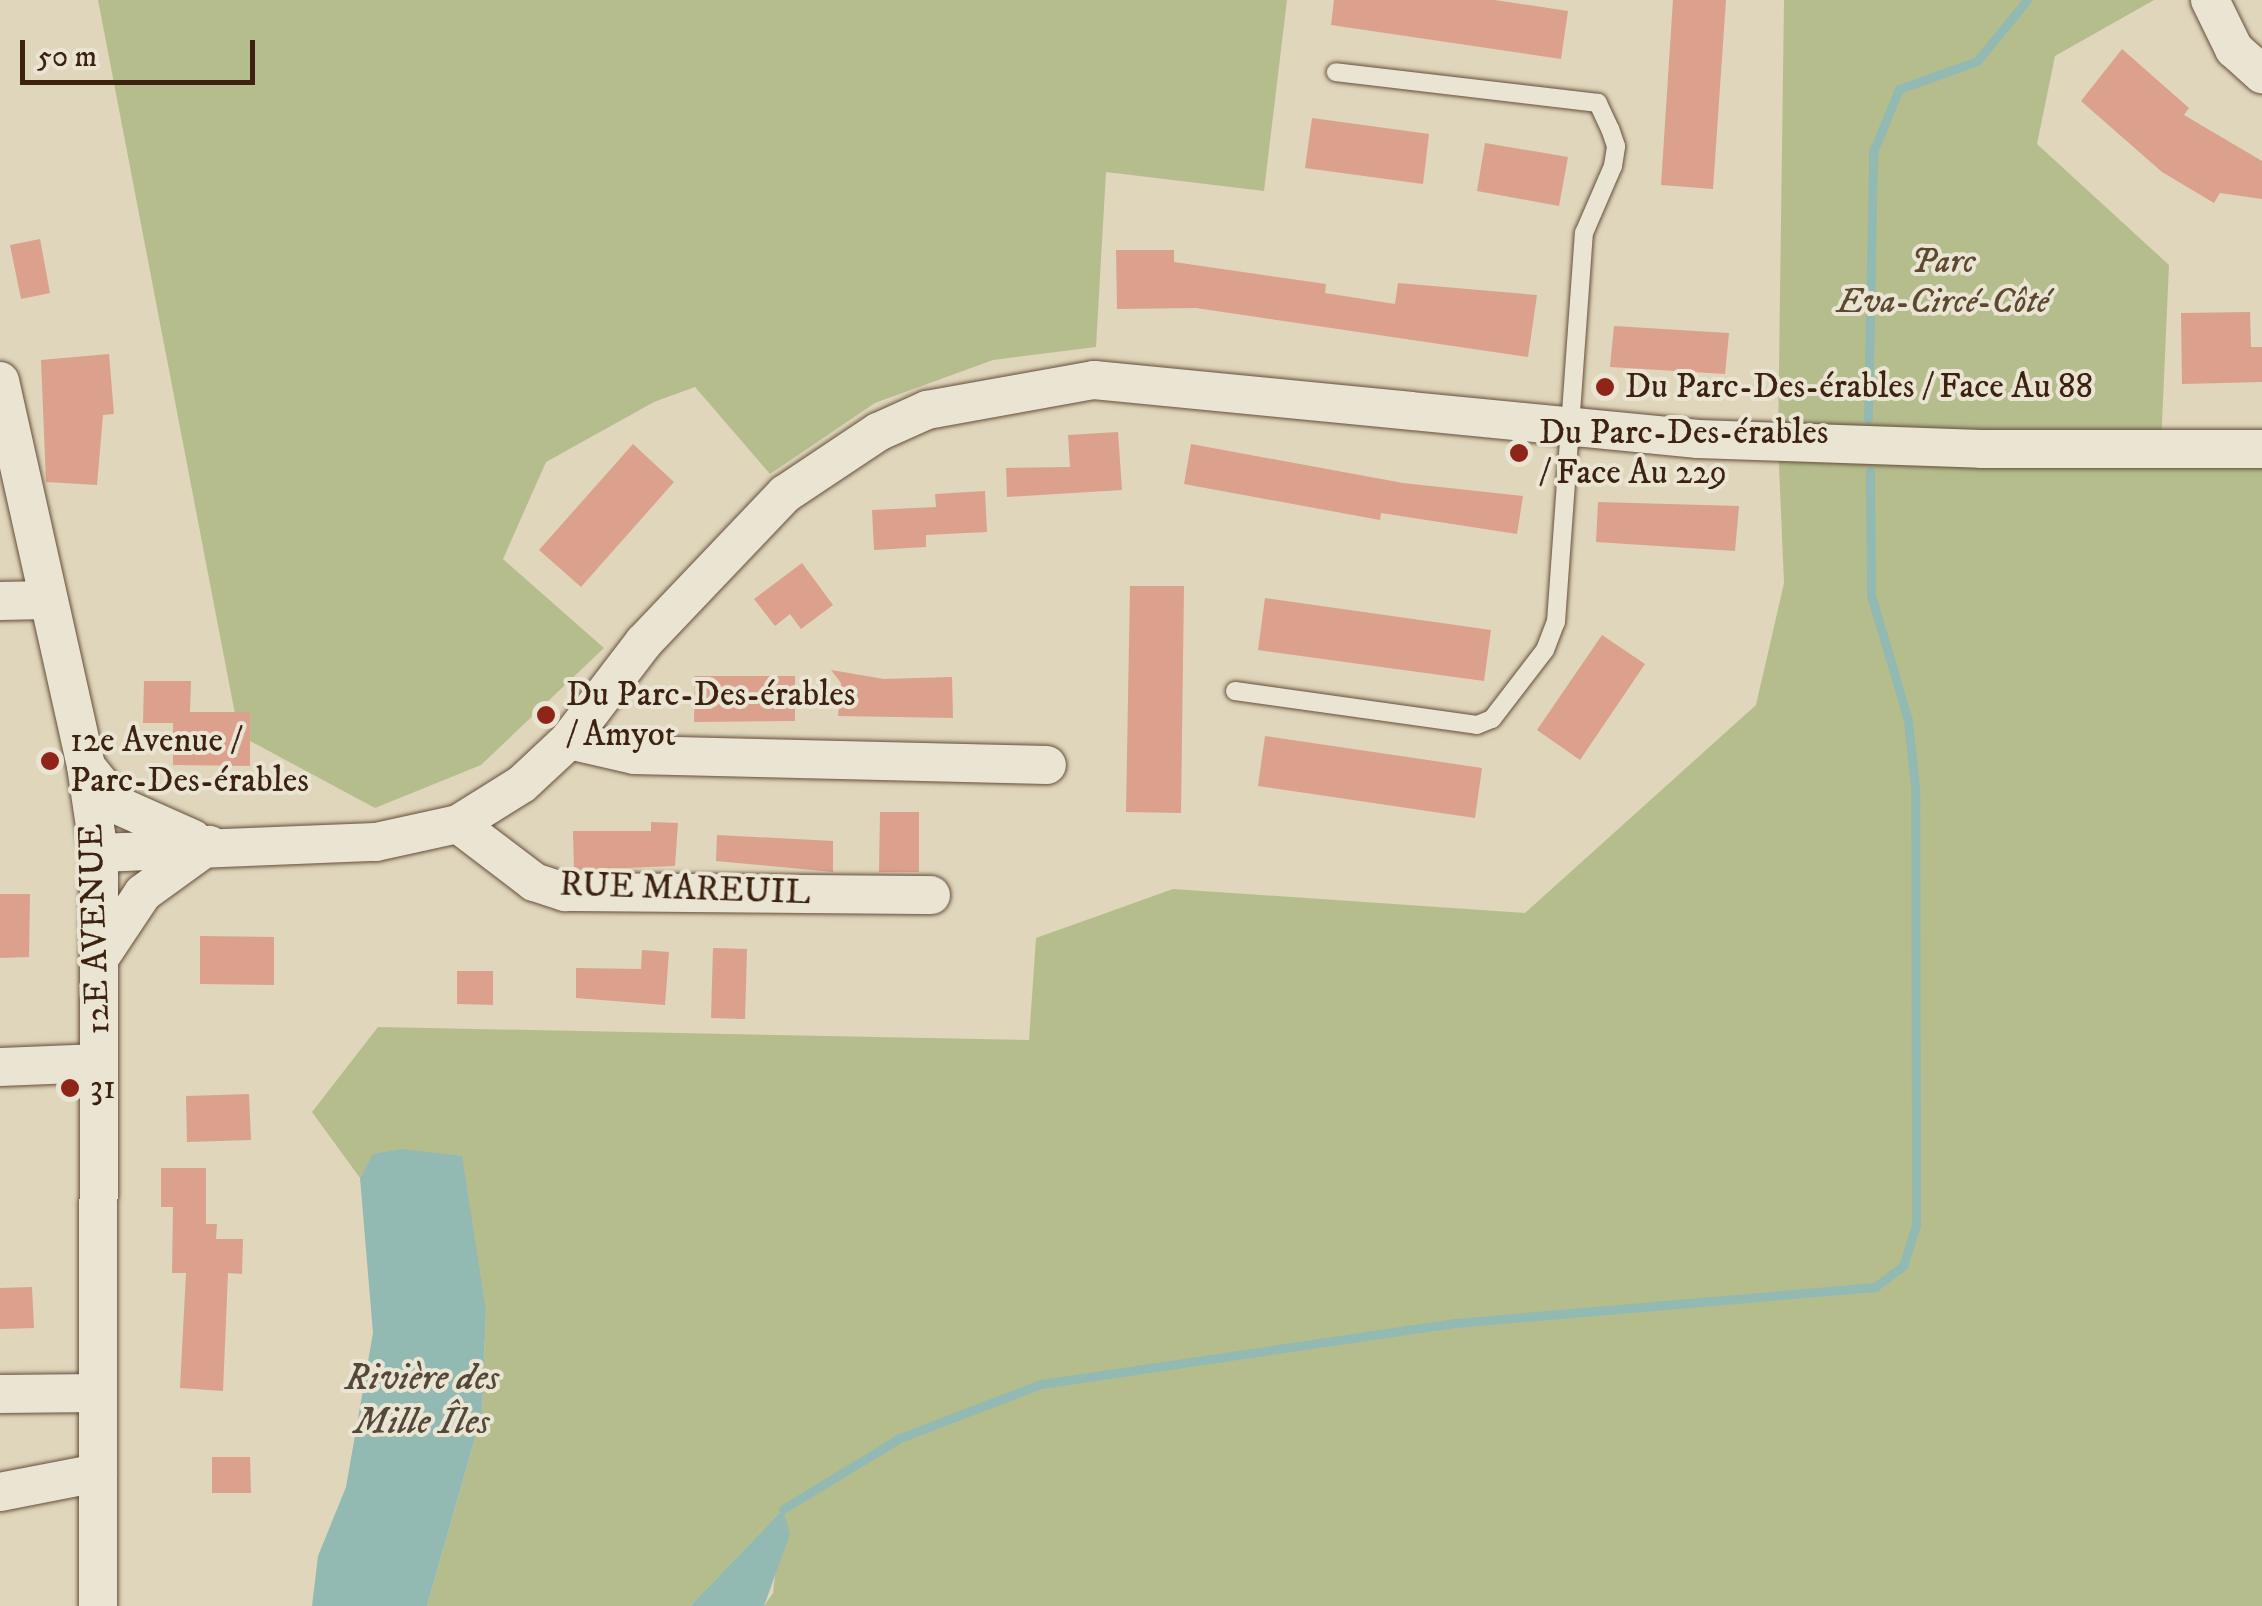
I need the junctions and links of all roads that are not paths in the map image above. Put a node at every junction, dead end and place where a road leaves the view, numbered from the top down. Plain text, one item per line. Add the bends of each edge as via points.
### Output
1 (2210, 0) edge
2 (1336, 72) dead end
3 (2262, 74) edge
4 (0, 381) edge
5 (1574, 426) junction
6 (2262, 448) edge
7 (0, 600) edge
8 (48, 600) junction
9 (1235, 692) dead end
10 (570, 740) junction
11 (1046, 765) dead end
12 (86, 766) junction
13 (458, 824) junction
14 (209, 845) junction
15 (98, 852) junction
16 (931, 895) dead end
17 (99, 959) junction
18 (99, 1063) junction
19 (0, 1066) edge
20 (98, 1393) junction
21 (0, 1394) edge
22 (98, 1474) junction
23 (0, 1492) edge
24 (98, 1606) edge

1 - 3 street via 2234,49
2 - 5 lane via 1598,103 1616,146 1584,233
4 - 8 street, 12E AVENUE
5 - 6 street via 1698,439 1963,449
5 - 9 lane via 1556,622 1545,650 1492,719 1477,725
5 - 10 street via 1094,380 927,410 878,432 786,494 644,642
7 - 8 street
8 - 12 street, 12E AVENUE
10 - 11 street via 634,755
10 - 13 street via 522,784
12 - 14 street via 117,806
12 - 15 street, 12E AVENUE
13 - 14 street via 376,842
13 - 16 street, RUE MAREUIL via 534,882 565,892
14 - 15 street
14 - 17 street via 143,893
15 - 17 street, 12E AVENUE
17 - 18 street, 12E AVENUE
18 - 19 street
18 - 20 street, 12E AVENUE
20 - 21 street
20 - 22 street, 12E AVENUE
22 - 23 street
22 - 24 street, 12E AVENUE

